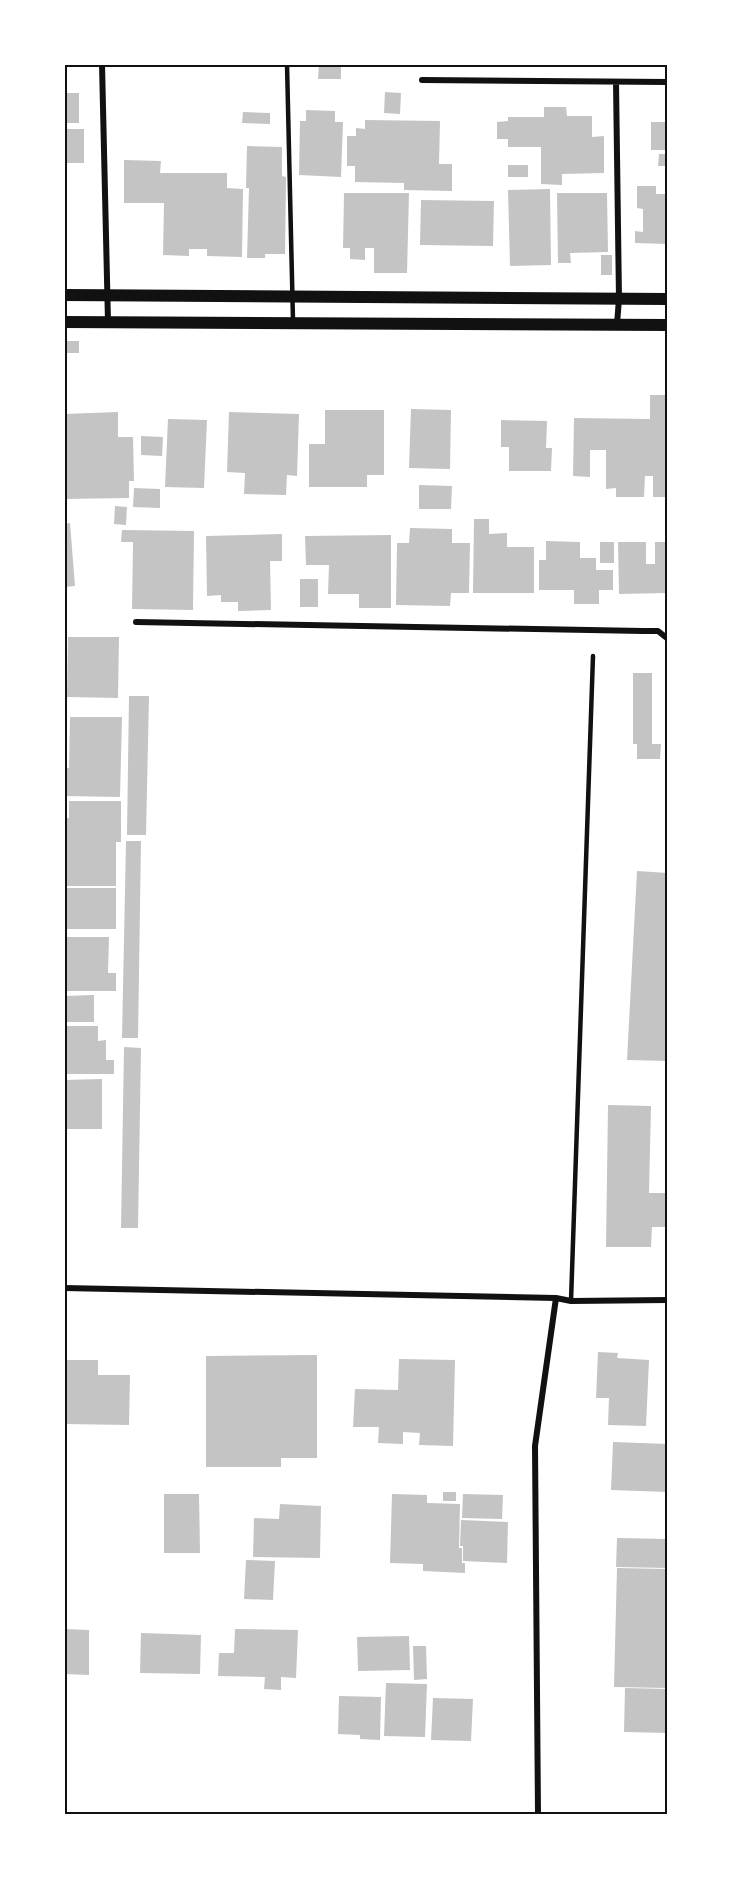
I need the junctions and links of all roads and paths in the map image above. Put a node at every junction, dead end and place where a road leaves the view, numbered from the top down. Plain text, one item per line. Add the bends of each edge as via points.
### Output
1 (102, 64) edge
2 (286, 64) edge
3 (422, 80) dead end
4 (616, 82) junction
5 (668, 82) edge
6 (106, 294) junction
7 (64, 295) edge
8 (293, 295) junction
9 (619, 299) junction
10 (668, 299) edge
11 (64, 322) edge
12 (108, 322) junction
13 (293, 324) junction
14 (617, 324) junction
15 (668, 325) edge
16 (136, 622) dead end
17 (668, 639) edge
18 (593, 656) dead end
19 (64, 1288) edge
20 (556, 1298) junction
21 (668, 1300) edge
22 (571, 1301) junction
23 (538, 1815) edge

1 - 6 street
2 - 8 lane
3 - 4 street
4 - 5 street
4 - 9 street
6 - 7 main road
6 - 8 main road
6 - 12 street
8 - 9 main road
8 - 13 lane
9 - 10 main road
9 - 14 street
11 - 12 main road
12 - 13 main road
13 - 14 main road
14 - 15 main road
16 - 17 street via 658,631
18 - 22 lane
19 - 20 street
20 - 22 street
20 - 23 street via 535,1446
21 - 22 street

